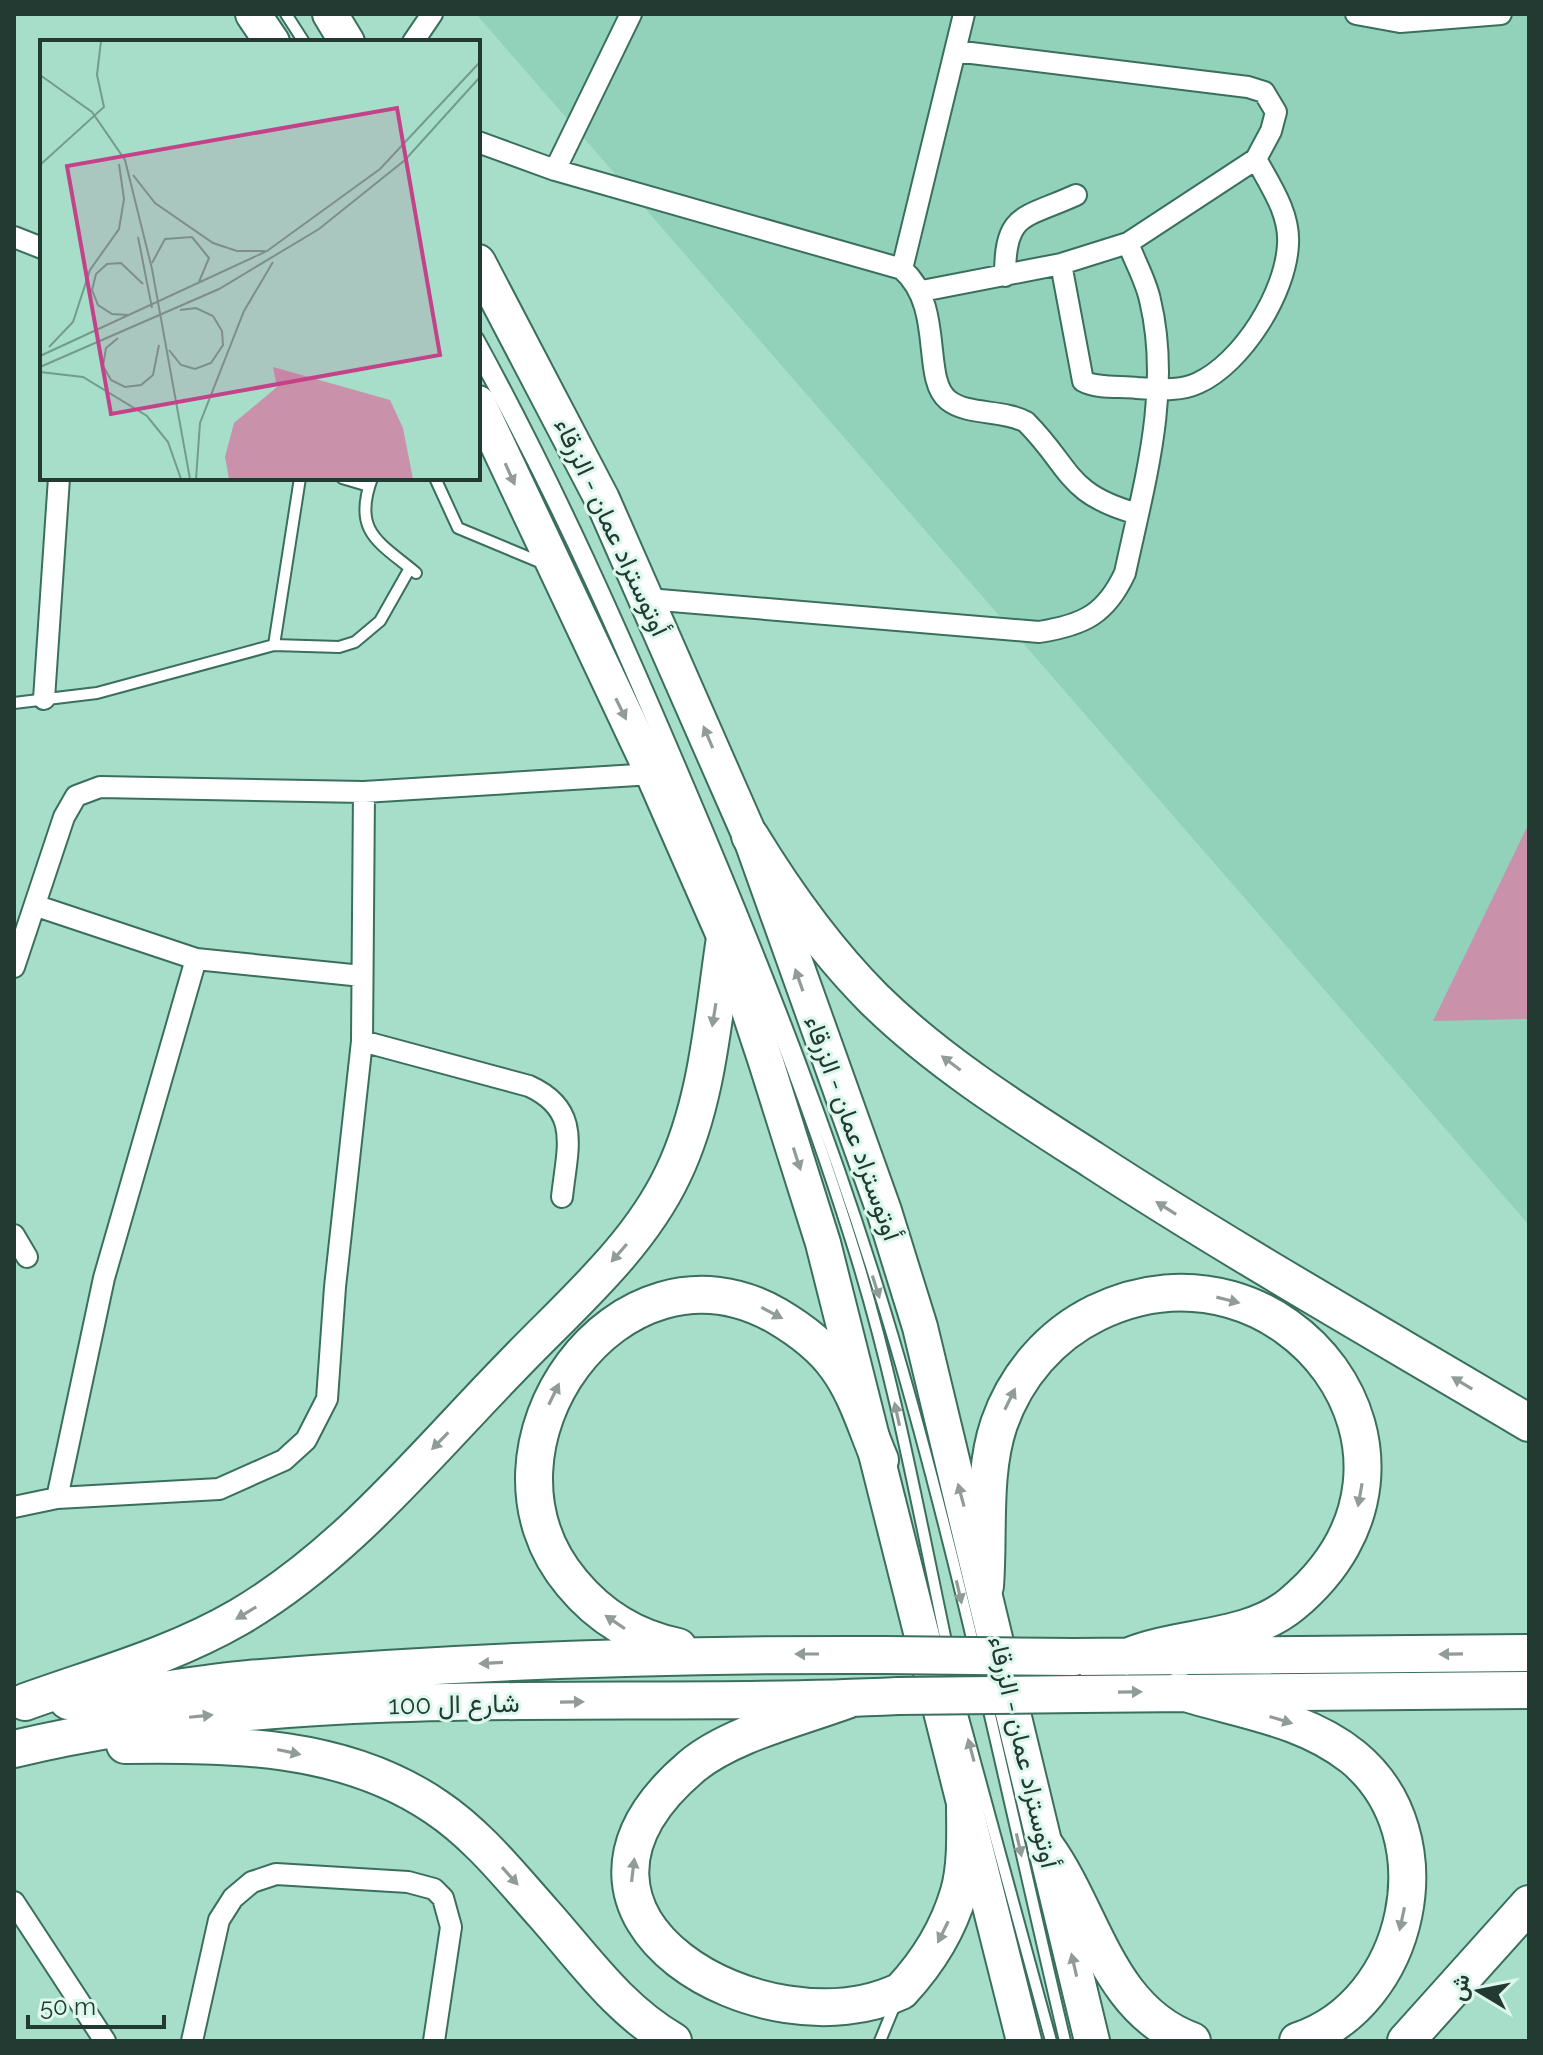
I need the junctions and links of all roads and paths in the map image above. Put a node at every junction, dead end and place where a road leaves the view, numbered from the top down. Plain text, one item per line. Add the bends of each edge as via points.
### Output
1 (253, 14) edge
2 (273, 14) edge
3 (286, 14) edge
4 (330, 14) edge
5 (432, 14) edge
6 (631, 14) edge
7 (964, 14) edge
8 (1356, 14) edge
9 (1501, 14) edge
10 (271, 40) edge
11 (290, 40) edge
12 (303, 40) edge
13 (346, 40) edge
14 (414, 40) edge
15 (955, 51) junction
16 (480, 143) edge
17 (1256, 159) junction
18 (555, 170) junction
19 (1076, 195) dead end
20 (14, 237) edge
21 (1128, 243) junction
22 (40, 247) edge
23 (1061, 264) junction
24 (480, 266) edge
25 (902, 269) junction
26 (1005, 276) junction
27 (922, 291) junction
28 (480, 342) edge
29 (480, 362) edge
30 (1159, 389) junction
31 (480, 407) edge
32 (59, 480) edge
33 (300, 480) edge
34 (436, 480) edge
35 (370, 482) edge
36 (1138, 514) junction
37 (554, 569) junction
38 (648, 599) junction
39 (274, 645) junction
40 (44, 699) junction
41 (14, 703) edge
42 (653, 774) junction
43 (364, 792) junction
44 (750, 836) junction
45 (37, 906) junction
46 (725, 938) junction
47 (196, 959) junction
48 (14, 967) edge
49 (362, 976) junction
50 (362, 1041) junction
51 (562, 1197) dead end
52 (14, 1235) edge
53 (27, 1257) dead end
54 (1529, 1423) edge
55 (880, 1460) junction
56 (57, 1498) junction
57 (14, 1507) edge
58 (985, 1586) junction
59 (1529, 1653) edge
60 (715, 1654) junction
61 (1127, 1657) junction
62 (1529, 1690) edge
63 (1179, 1691) junction
64 (852, 1698) junction
65 (20, 1704) edge
66 (29, 1746) edge
67 (965, 1801) junction
68 (1046, 1847) junction
69 (14, 1902) edge
70 (1529, 1904) edge
71 (899, 1993) junction
72 (105, 2041) edge
73 (192, 2041) edge
74 (434, 2041) edge
75 (673, 2041) edge
76 (880, 2041) edge
77 (1024, 2041) edge
78 (1051, 2041) edge
79 (1065, 2041) edge
80 (1092, 2041) edge
81 (1192, 2041) edge
82 (1298, 2041) edge
83 (1406, 2041) edge

1 - 10 highway
2 - 11 lane
3 - 12 lane
4 - 13 highway
5 - 14 street
6 - 18 street
7 - 15 street
8 - 9 street via 1400,22
15 - 17 street via 1264,92 1276,112
15 - 25 street
16 - 18 street
17 - 21 street
17 - 30 street via 1276,195 1289,242 1266,312 1239,353 1213,375 1182,388
18 - 25 street
19 - 26 street via 1013,225 1005,243
20 - 22 street
21 - 23 street
21 - 30 street via 1150,296
23 - 26 street
23 - 30 street via 1083,381
24 - 38 highway, أوتوستراد عمان - الزرقاء via 567,427
25 - 27 street
26 - 27 street
27 - 36 street via 939,386 947,399 1026,422 1079,487 1109,506
28 -> 79 lane via 545,462 754,937 860,1236 950,1555
78 -> 29 lane via 960,1710 894,1402 851,1238 750,956 648,709 530,452
30 - 36 street
31 -> 37 highway
32 - 40 street
33 - 39 lane
34 - 37 lane via 453,522 463,532
35 - 39 lane via 367,526 373,538 413,571 380,621 355,642 339,647
36 - 38 street via 1125,573 1112,601 1067,628 1039,632
37 -> 42 highway
44 -> 38 highway, أوتوستراد عمان - الزرقاء
39 - 40 lane via 97,693
40 - 41 lane
42 - 43 street
42 - 46 highway
43 - 45 street via 124,785 84,790 64,817
43 - 49 street
54 -> 44 highway via 1168,1209 947,1060 840,964 799,913
58 -> 44 highway, أوتوستراد عمان - الزرقاء via 903,1268
45 - 47 street
45 - 48 street
46 -> 55 highway via 823,1243
46 -> 65 highway via 702,1091 684,1148 657,1203 600,1274 351,1531 278,1593 167,1653
47 - 49 street
47 - 56 street via 104,1278
49 - 50 street
50 - 51 street via 551,1096 567,1123
50 - 56 street via 335,1287 332,1373 327,1399 306,1440 284,1460 219,1489
52 - 53 street
60 -> 55 highway via 650,1641 613,1622 580,1593 544,1540 535,1499 537,1447 552,1397 574,1361 617,1321 659,1304 704,1295 748,1302 786,1321 837,1366
55 - 67 highway
56 - 57 street
58 -> 61 highway via 990,1479 999,1425 1023,1375 1060,1335 1108,1307 1161,1294 1216,1297 1249,1306 1307,1341 1347,1396 1364,1461 1362,1496 1348,1538 1323,1576 1289,1606 1249,1627 1174,1641
58 - 68 highway, أوتوستراد عمان - الزرقاء
59 -> 61 highway, شارع ال 100
61 -> 60 highway, شارع ال 100, bridge
60 -> 65 highway, شارع ال 100 via 248,1679
62 - 63 highway, شارع ال 100
64 -> 63 highway, شارع ال 100, bridge
63 -> 82 highway via 1301,1726 1331,1740 1357,1760 1394,1814 1407,1878 1397,1942 1364,1998 1339,2020
66 -> 64 highway, شارع ال 100 via 176,1719 316,1706
71 -> 64 highway via 869,2019 833,2034 794,2038 750,2029 682,1996 663,1977 642,1942 631,1889 641,1834 672,1785 717,1750
66 -> 75 highway via 256,1745 379,1777 436,1807 488,1851 603,1985
67 -> 71 highway via 959,1890 939,1941
67 - 77 highway
80 -> 68 highway, أوتوستراد عمان - الزرقاء
68 - 81 highway via 1079,1899 1115,1979 1144,2013
69 - 72 street
70 - 83 highway
71 - 76 lane
73 - 74 street via 219,1920 252,1882 276,1874 408,1882 434,1889 443,1898 451,1927

